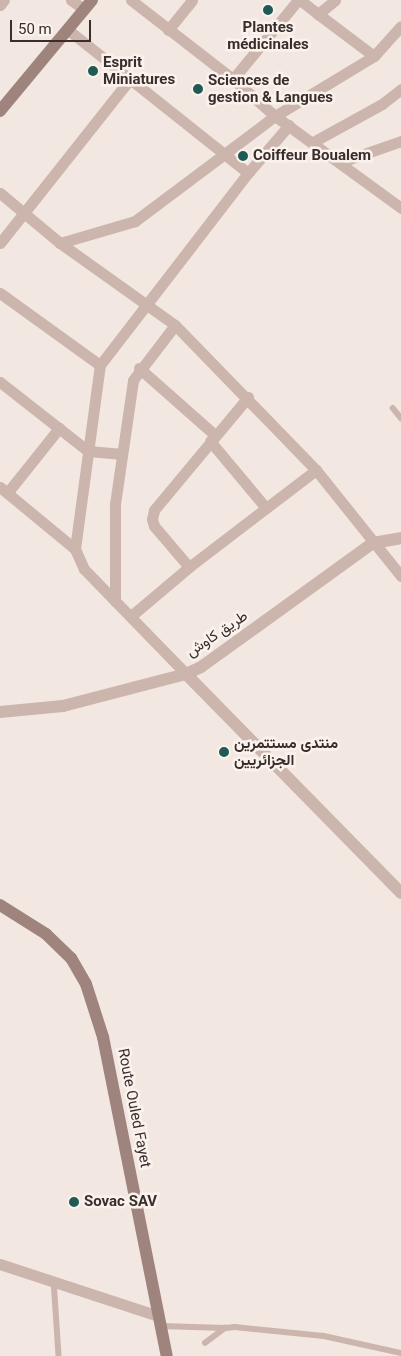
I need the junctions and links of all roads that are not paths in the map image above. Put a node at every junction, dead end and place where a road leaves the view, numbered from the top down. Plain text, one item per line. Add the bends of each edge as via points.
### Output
1 (4, 0) edge
2 (71, 0) edge
3 (130, 0) edge
4 (192, 0) edge
5 (299, 0) edge
6 (335, 0) edge
7 (88, 4) edge
8 (0, 5) edge
9 (318, 14) junction
10 (401, 26) edge
11 (67, 29) junction
12 (168, 30) junction
13 (374, 56) junction
14 (233, 79) junction
15 (129, 80) junction
16 (401, 89) edge
17 (0, 111) edge
18 (275, 116) junction
19 (289, 125) junction
20 (401, 141) edge
21 (313, 142) junction
22 (227, 154) junction
23 (341, 162) junction
24 (248, 173) junction
25 (0, 193) edge
26 (401, 208) edge
27 (24, 211) junction
28 (0, 243) edge
29 (60, 243) junction
30 (0, 293) edge
31 (146, 304) junction
32 (175, 325) junction
33 (100, 365) junction
34 (139, 368) junction
35 (0, 382) edge
36 (248, 398) junction
37 (393, 408) dead end
38 (401, 418) edge
39 (59, 428) junction
40 (212, 438) junction
41 (88, 451) junction
42 (120, 454) junction
43 (316, 470) junction
44 (4, 490) edge
45 (266, 508) junction
46 (401, 538) edge
47 (373, 543) junction
48 (75, 549) junction
49 (189, 567) junction
50 (401, 576) edge
51 (115, 601) junction
52 (131, 616) junction
53 (186, 674) junction
54 (0, 712) edge
55 (401, 893) edge
56 (0, 905) edge
57 (0, 1264) edge
58 (54, 1280) junction
59 (160, 1321) junction
60 (225, 1328) junction
61 (205, 1343) dead end
62 (401, 1353) edge
63 (59, 1356) edge
64 (167, 1356) edge

1 - 8 street
2 - 7 street
3 - 12 street
4 - 12 street
5 - 9 street
5 - 14 street
6 - 9 street
7 - 11 main road
9 - 13 street
10 - 13 street
11 - 15 street
11 - 17 main road
12 - 14 street
13 - 18 street
14 - 18 street
15 - 22 street
15 - 27 street
16 - 21 street via 382,104
18 - 19 street
18 - 22 street
19 - 21 street
19 - 24 street
20 - 23 street
21 - 23 street
22 - 24 street
22 - 29 street via 136,221
23 - 26 street
24 - 31 street
25 - 27 street
27 - 28 street
27 - 29 street
29 - 31 street
30 - 33 street
31 - 32 street
31 - 33 street
32 - 34 street
32 - 36 street
33 - 41 street
34 - 40 street
34 - 42 street via 133,380
35 - 39 street
36 - 40 street
36 - 43 street
37 - 38 lane
39 - 41 street
39 - 44 street
40 - 45 street
40 - 49 street via 154,510 152,519
41 - 42 street
41 - 48 street
42 - 51 street via 115,504
43 - 45 street
43 - 47 street
44 - 48 street
45 - 49 street
46 - 47 street, طريق كاوش
47 - 50 street
47 - 53 street, طريق كاوش via 201,667
48 - 51 street via 84,569
49 - 52 street
51 - 52 street
52 - 53 street
53 - 54 street, طريق كاوش via 63,706
53 - 55 street
56 - 59 main road, Route Ouled Fayet via 46,934 71,958 86,984 104,1037
57 - 58 street
58 - 59 street
58 - 63 lane
59 - 60 lane
59 - 64 main road, Route Ouled Fayet
60 - 61 lane
60 - 62 lane via 324,1336

